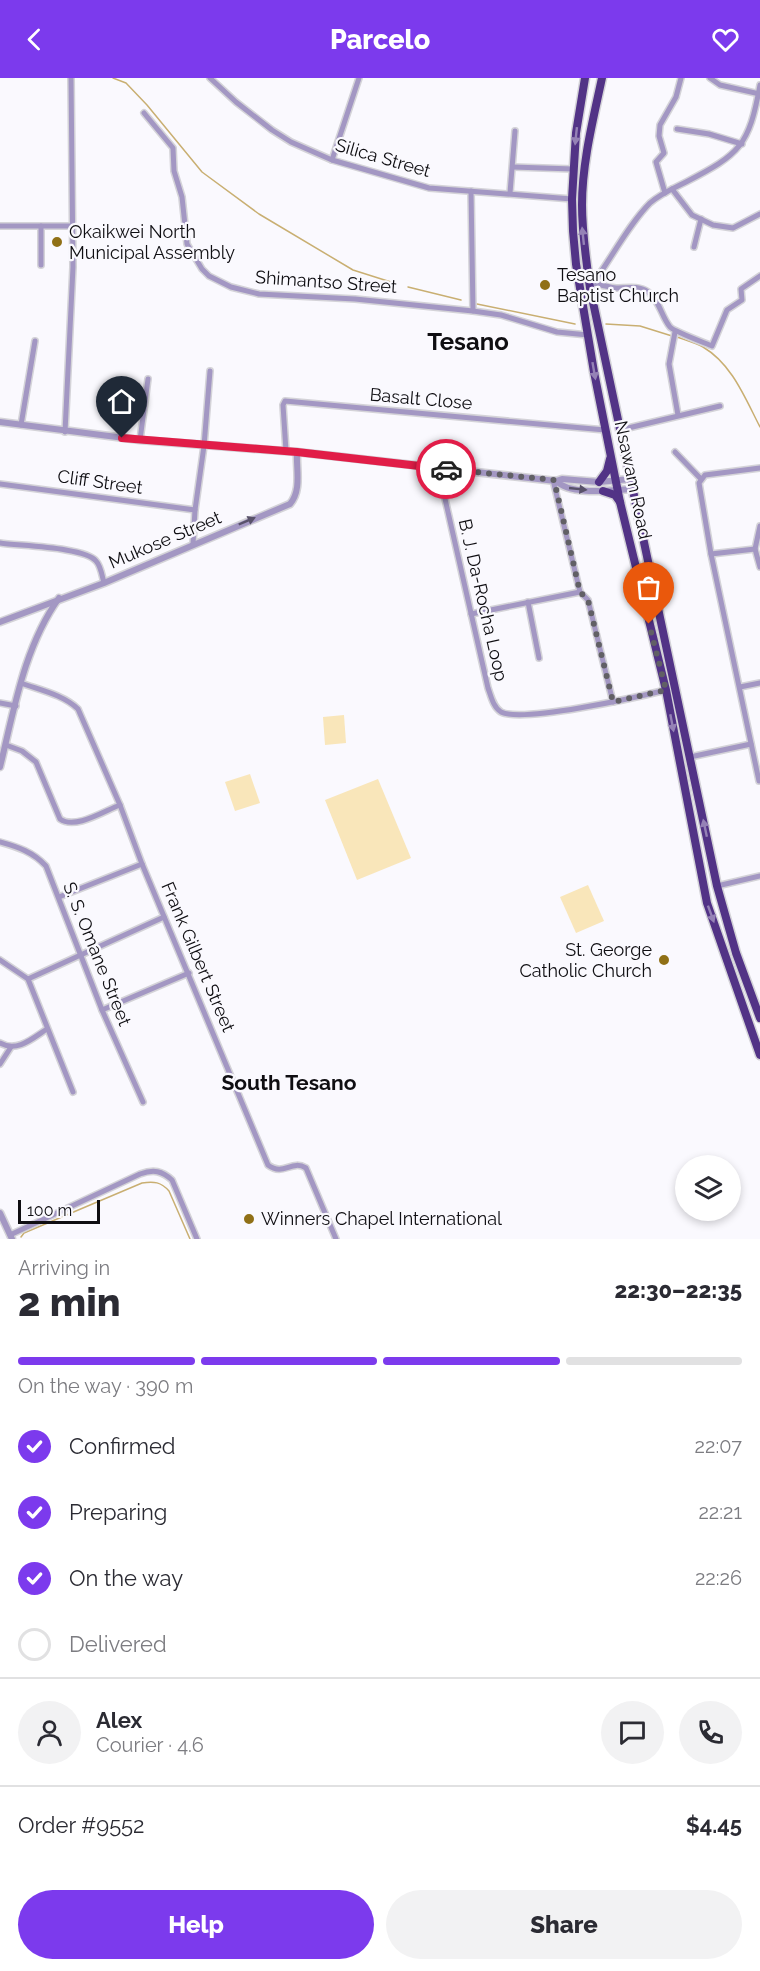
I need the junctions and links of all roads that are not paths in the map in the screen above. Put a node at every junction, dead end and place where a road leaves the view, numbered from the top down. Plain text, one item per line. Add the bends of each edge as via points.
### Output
1 (71, 78) edge
2 (210, 78) edge
3 (359, 78) edge
4 (585, 78) edge
5 (681, 78) edge
6 (710, 78) edge
7 (599, 79) edge
8 (760, 85) edge
9 (759, 94) edge
10 (144, 113) dead end
11 (677, 129) dead end
12 (514, 131) dead end
13 (742, 144) junction
14 (332, 160) junction
15 (513, 167) junction
16 (573, 169) junction
17 (672, 189) junction
18 (471, 191) junction
19 (510, 193) junction
20 (665, 193) junction
21 (572, 199) junction
22 (760, 214) edge
23 (701, 219) junction
24 (0, 226) edge
25 (41, 226) junction
26 (73, 226) junction
27 (694, 247) dead end
28 (41, 265) dead end
29 (760, 276) edge
30 (592, 285) junction
31 (473, 305) junction
32 (675, 332) junction
33 (588, 335) junction
34 (35, 341) dead end
35 (210, 371) dead end
36 (147, 379) dead end
37 (720, 406) dead end
38 (678, 415) junction
39 (0, 422) edge
40 (21, 425) junction
41 (605, 430) junction
42 (620, 430) junction
43 (65, 432) junction
44 (140, 440) junction
45 (204, 446) junction
46 (286, 451) junction
47 (297, 452) junction
48 (675, 452) dead end
49 (610, 456) junction
50 (438, 468) junction
51 (760, 468) edge
52 (630, 479) junction
53 (555, 480) junction
54 (700, 481) junction
55 (599, 482) junction
56 (0, 484) edge
57 (617, 485) junction
58 (632, 489) junction
59 (603, 491) junction
60 (620, 502) junction
61 (195, 510) junction
62 (760, 525) edge
63 (0, 543) edge
64 (193, 544) junction
65 (755, 549) junction
66 (711, 554) junction
67 (760, 567) edge
68 (104, 583) junction
69 (580, 592) junction
70 (60, 598) junction
71 (528, 602) junction
72 (471, 614) junction
73 (0, 622) edge
74 (539, 658) dead end
75 (21, 683) junction
76 (760, 683) edge
77 (740, 687) junction
78 (666, 690) junction
79 (0, 702) edge
80 (613, 702) junction
81 (15, 706) junction
82 (751, 744) junction
83 (6, 745) junction
84 (690, 757) junction
85 (0, 767) edge
86 (759, 781) edge
87 (120, 805) junction
88 (0, 842) edge
89 (142, 864) junction
90 (760, 876) edge
91 (717, 886) junction
92 (59, 897) junction
93 (164, 917) junction
94 (81, 954) junction
95 (0, 960) edge
96 (189, 973) junction
97 (28, 979) junction
98 (102, 1010) junction
99 (760, 1018) edge
100 (47, 1029) junction
101 (0, 1043) edge
102 (11, 1047) junction
103 (760, 1055) edge
104 (0, 1064) edge
105 (74, 1092) dead end
106 (143, 1102) dead end
107 (0, 1213) edge
108 (11, 1237) edge
109 (197, 1239) edge
110 (336, 1239) edge

1 - 26 street
2 - 14 street, Silica Street via 272,130
3 - 14 street
4 -> 16 highway, Nsawam Road
5 - 20 street via 658,130 664,153 656,167
6 - 9 street via 720,85
30 -> 7 highway, Nsawam Road via 582,228 582,203
8 - 9 street
9 - 13 street
10 - 31 street, Shimantso Street via 173,148 188,244 209,276 259,294
11 - 13 street
12 - 15 street
13 - 17 street via 720,164
14 - 18 street, Silica Street via 418,186
15 - 16 street
15 - 19 street
16 - 21 highway, Nsawam Road
17 - 20 street
17 - 23 street via 688,211
18 - 19 street, Silica Street
18 - 31 street
19 - 21 street, Silica Street
20 - 30 street via 644,210
21 - 33 highway, Nsawam Road via 576,264
22 - 23 street via 728,228
23 - 27 street
24 - 25 street
25 - 26 street
25 - 28 street
26 - 43 street
29 - 32 street via 741,289 742,300 727,310 712,346
30 - 32 street via 642,288 654,298
30 - 42 highway, Nsawam Road
31 - 33 street, Shimantso Street via 557,332
32 - 38 street via 669,364
33 -> 41 highway, Nsawam Road
34 - 40 street
35 - 45 street
36 - 44 street
37 - 38 street
38 - 42 street
39 - 40 street
40 - 43 street
41 - 46 street, Basalt Close via 285,401
41 - 49 highway, Nsawam Road
42 - 52 highway, Nsawam Road
43 - 44 street
44 - 45 street
45 - 46 street
45 - 61 street
46 - 47 street
47 - 50 street
64 -> 47 street, Mukose Street via 290,504 297,491
48 - 54 street
49 - 55 highway via 607,471
49 - 57 highway, Nsawam Road
50 - 53 street
50 - 72 street, B. J. Da-Rocha Loop
51 - 54 street via 705,475
52 - 57 street
52 - 58 highway, Nsawam Road
53 - 55 street
53 -> 59 street via 571,489
53 - 69 street
54 - 66 street
55 - 57 street
56 - 61 street, Cliff Street
57 - 58 street
57 - 59 street
57 - 60 highway, Nsawam Road
58 - 84 highway, Nsawam Road
59 - 60 highway via 615,495
60 - 78 highway, Nsawam Road
61 - 64 street
62 - 65 street
63 - 68 street via 90,556 98,563
64 - 68 street, Mukose Street
65 - 66 street
65 - 67 street
66 - 77 street
68 - 70 street, Mukose Street
69 - 71 street
69 - 80 street via 588,600
70 - 73 street, Mukose Street
70 - 75 street via 42,626
71 - 72 street
71 - 74 street
72 - 80 street, B. J. Da-Rocha Loop via 488,688 493,703 501,711 515,716
75 - 81 street
75 - 87 street, Frank Gilbert Street via 63,698 78,710
76 - 77 street
77 - 82 street
78 - 80 street, B. J. Da-Rocha Loop
78 -> 103 highway, Nsawam Road via 707,903
79 - 81 street
81 - 83 street
82 - 84 street
82 - 86 street
83 - 85 street
83 - 87 street via 30,755 36,762 60,819 66,824
91 -> 84 highway, Nsawam Road
87 - 89 street, Frank Gilbert Street
88 - 92 street, S. S. Omane Street via 27,850 38,858
89 - 92 street
89 - 93 street, Frank Gilbert Street
90 - 91 street
91 - 99 highway, Nsawam Road
92 - 94 street, S. S. Omane Street
93 - 94 street
93 - 96 street, Frank Gilbert Street
94 - 97 street
94 - 98 street, S. S. Omane Street
95 - 97 street
96 - 98 street
96 - 110 street, Frank Gilbert Street via 268,1165 274,1170 297,1165 306,1168
97 - 100 street
98 - 106 street, S. S. Omane Street
100 - 102 street
100 - 105 street
101 - 102 street
102 - 104 street
107 - 108 street
108 - 109 street via 155,1170 172,1180

